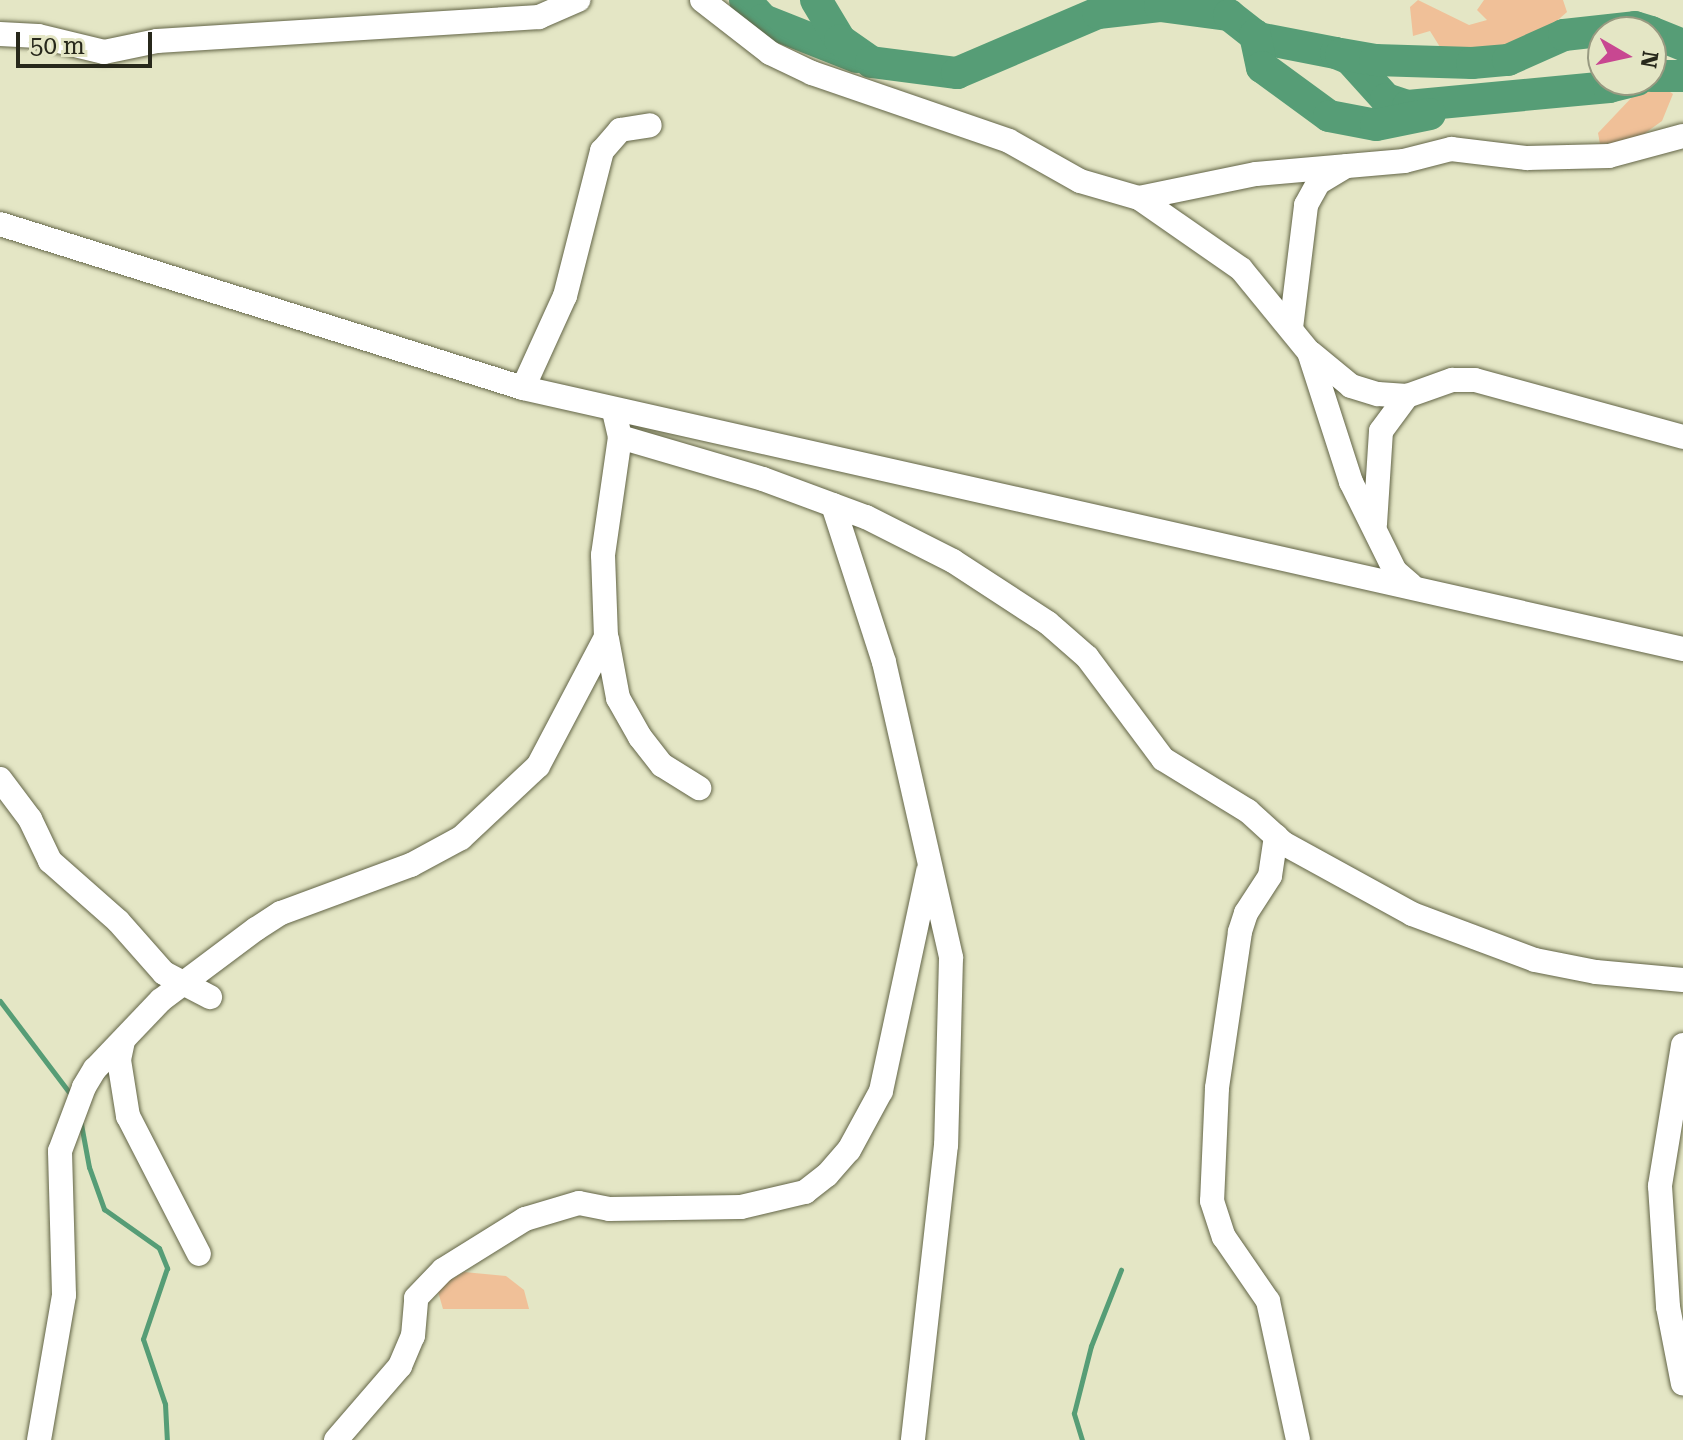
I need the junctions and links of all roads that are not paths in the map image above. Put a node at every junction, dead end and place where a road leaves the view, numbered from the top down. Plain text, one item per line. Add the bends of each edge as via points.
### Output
1 (578, 0) edge
2 (702, 0) edge
3 (0, 34) edge
4 (650, 125) dead end
5 (1683, 136) edge
6 (1348, 165) junction
7 (1139, 198) junction
8 (0, 224) edge
9 (1291, 328) junction
10 (1309, 352) junction
11 (523, 388) junction
12 (1407, 396) junction
13 (614, 410) junction
14 (620, 437) junction
15 (1683, 437) edge
16 (833, 505) junction
17 (1376, 538) junction
18 (1411, 585) junction
19 (606, 637) junction
20 (1683, 649) edge
21 (0, 779) edge
22 (699, 788) dead end
23 (1276, 836) junction
24 (930, 861) junction
25 (1683, 980) edge
26 (183, 982) junction
27 (210, 997) dead end
28 (123, 1041) junction
29 (1683, 1045) edge
30 (199, 1254) dead end
31 (1683, 1384) edge
32 (39, 1440) edge
33 (336, 1440) edge
34 (913, 1440) edge
35 (1298, 1440) edge

1 - 3 street via 539,17 157,41 104,52 38,36
2 - 7 street via 770,53 812,73 1009,141 1080,181
4 - 11 street via 620,130 602,151 565,296
5 - 6 street via 1609,156 1527,158 1451,149 1404,161
6 - 7 street via 1256,174
6 - 9 street via 1318,183 1306,205
7 - 9 street via 1241,269
8 - 11 street
9 - 10 street
10 - 12 street via 1351,386
10 - 17 street via 1351,482
11 - 13 street
12 - 15 street via 1452,380 1475,380
12 - 17 street via 1381,431
13 - 14 street
13 - 18 street
14 - 16 street
14 - 19 street via 603,555
16 - 23 street via 953,561 1048,623 1119,694 1163,759 1248,811
16 - 24 street via 860,602 884,662
17 - 18 street via 1395,571
18 - 20 street
19 - 22 street via 618,698 640,737 662,765
19 - 26 street via 538,766 461,838 411,865 281,913
21 - 26 street via 30,819 50,861 118,921 164,973
23 - 25 street via 1398,907 1473,940 1596,972
23 - 35 street via 1270,876 1240,932 1222,1041 1212,1201 1224,1237 1268,1301
24 - 33 street via 881,1091 849,1150 827,1175 805,1192 741,1207 609,1209 579,1203 525,1219 443,1270 416,1298 413,1336 400,1366
24 - 34 street via 952,984 945,1157
26 - 27 street
26 - 28 street
28 - 30 street via 119,1060 133,1130
28 - 32 street via 89,1078 60,1151 64,1295
29 - 31 street via 1660,1186 1668,1307

